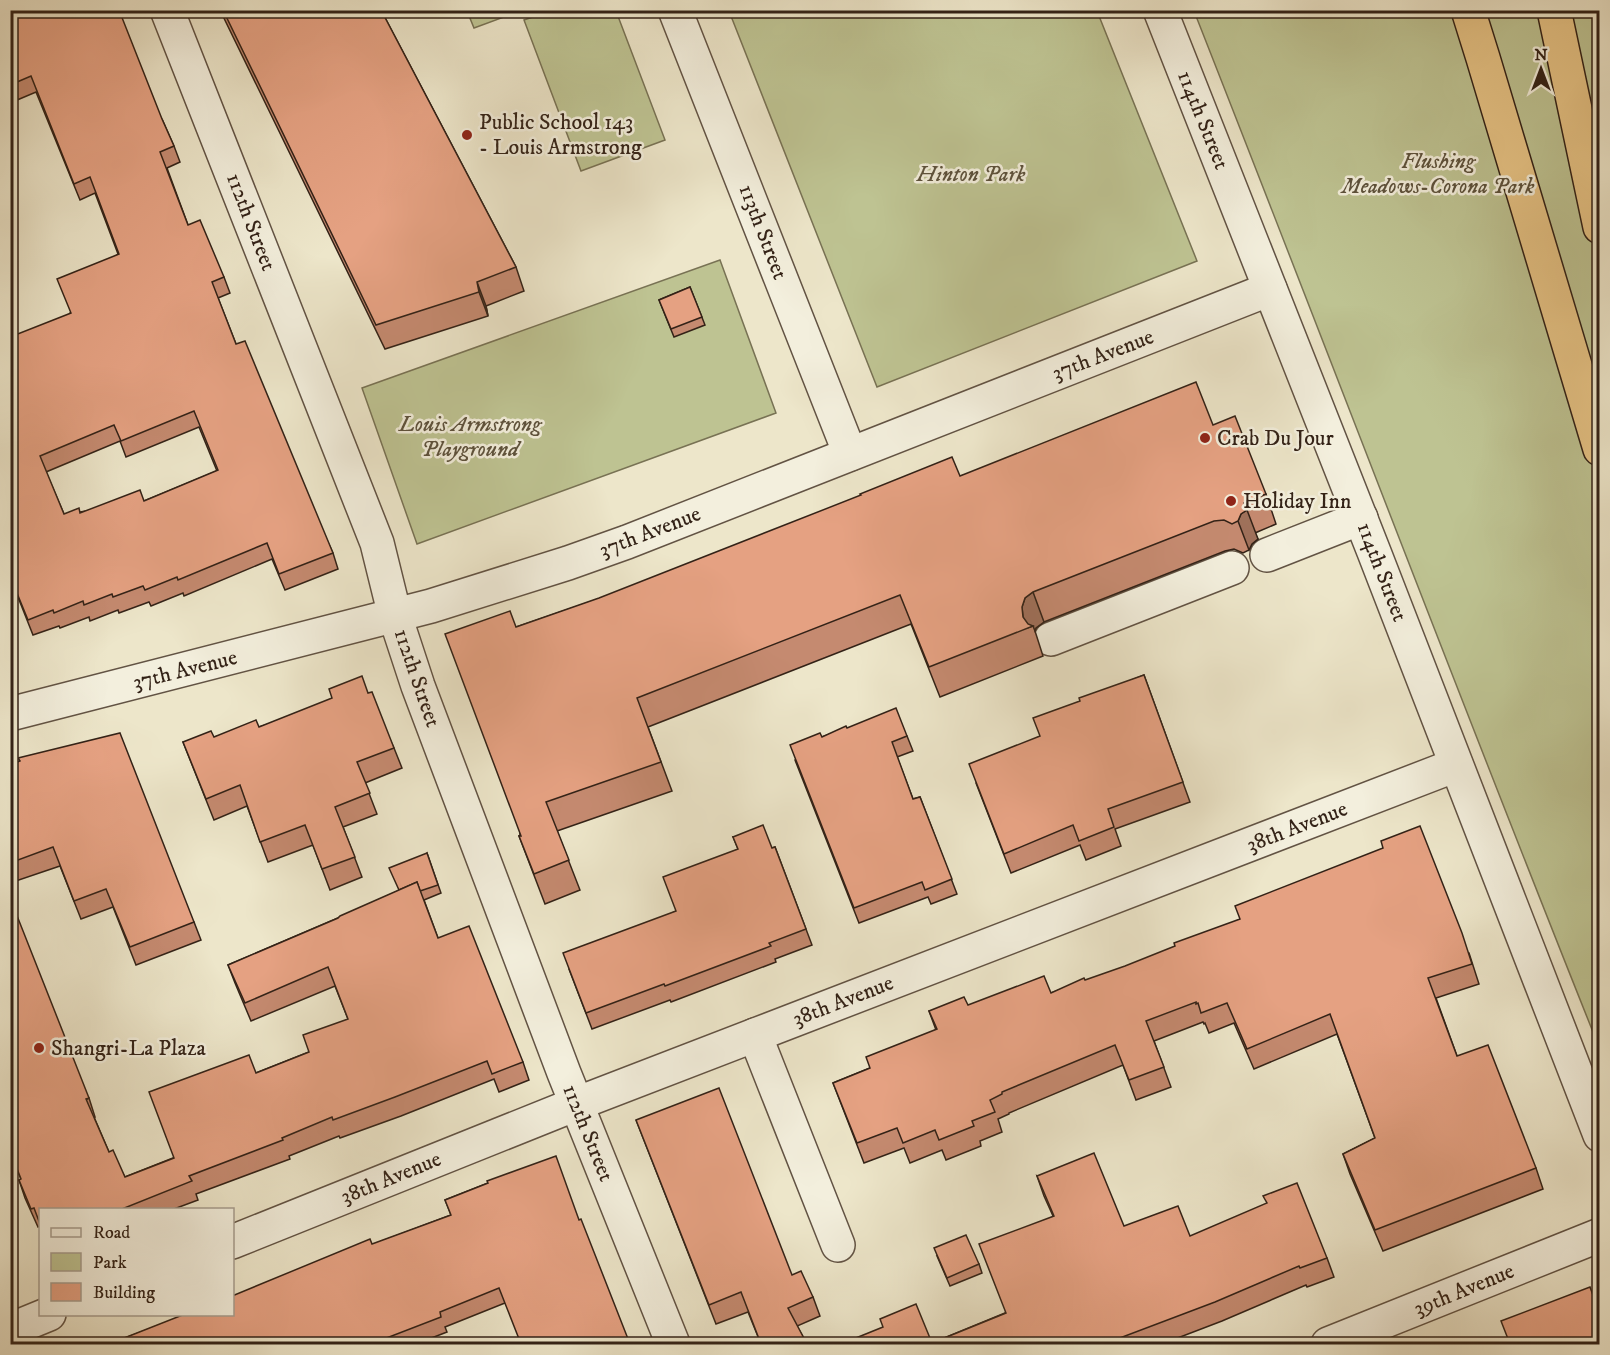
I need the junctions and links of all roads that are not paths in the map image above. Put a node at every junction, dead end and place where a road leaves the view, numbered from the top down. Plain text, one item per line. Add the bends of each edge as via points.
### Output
1 (167, 10) edge
2 (675, 10) edge
3 (1160, 10) edge
4 (1468, 10) edge
5 (1554, 10) edge
6 (1599, 227) edge
7 (1270, 289) junction
8 (1599, 449) edge
9 (850, 454) junction
10 (1361, 518) junction
11 (1267, 555) dead end
12 (1232, 568) dead end
13 (395, 616) junction
14 (1051, 639) dead end
15 (11, 711) edge
16 (1456, 765) junction
17 (755, 1035) junction
18 (576, 1104) junction
19 (1599, 1136) edge
20 (1599, 1235) edge
21 (234, 1241) edge
22 (838, 1245) dead end
23 (45, 1316) edge
24 (15, 1329) edge
25 (673, 1344) edge
26 (1328, 1344) edge

1 - 13 street, 112th Street via 377,543
2 - 9 street, 113th Street
3 - 7 street, 114th Street
4 - 8 highway
5 - 6 highway
7 - 9 street, 37th Avenue
7 - 10 street, 114th Street
9 - 13 street, 37th Avenue via 578,560
10 - 11 street
10 - 16 street, 114th Street
12 - 14 street
13 - 15 street, 37th Avenue
13 - 18 street, 112th Street
16 - 17 street, 38th Avenue
16 - 19 street, 114th Street
17 - 18 street, 38th Avenue
17 - 22 street
18 - 21 street, 38th Avenue
18 - 25 street, 112th Street
20 - 26 street, 39th Avenue
23 - 24 street

